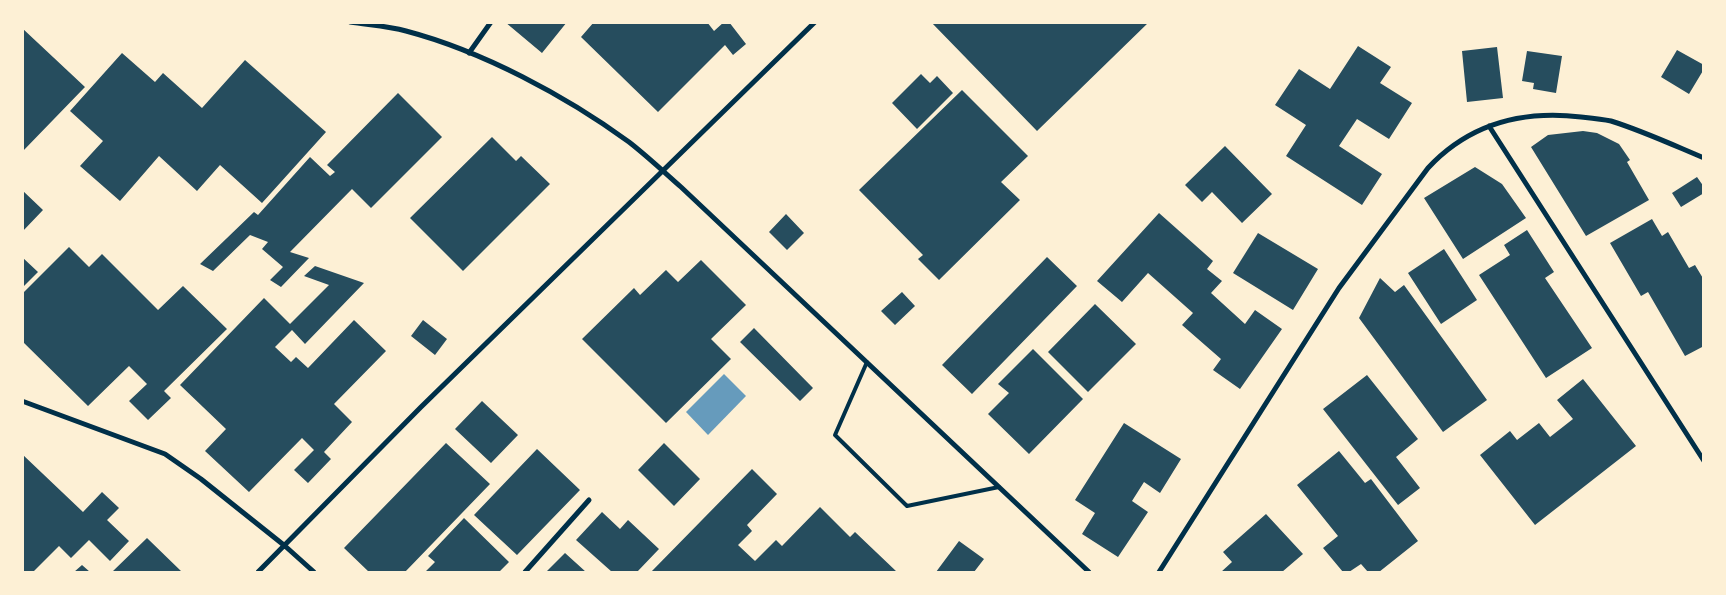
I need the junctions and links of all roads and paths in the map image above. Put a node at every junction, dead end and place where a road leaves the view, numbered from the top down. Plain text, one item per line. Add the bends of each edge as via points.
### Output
1 (350, 22) edge
2 (492, 22) edge
3 (815, 22) edge
4 (378, 24) edge
5 (469, 53) junction
6 (1489, 126) junction
7 (1704, 158) edge
8 (663, 171) junction
9 (867, 362) junction
10 (22, 401) edge
11 (1704, 462) edge
12 (999, 487) junction
13 (589, 500) dead end
14 (284, 546) junction
15 (258, 572) edge
16 (314, 572) edge
17 (525, 572) edge
18 (1090, 572) edge
19 (1159, 572) edge

1 - 4 street
2 - 5 street
3 - 8 street
4 - 5 street via 419,34
5 - 8 street via 534,83 609,128
6 - 7 street via 1527,115 1564,115 1609,121
6 - 11 street
6 - 19 street via 1443,151 1380,231 1339,288
8 - 9 street
8 - 14 street via 421,406
9 - 12 street
9 - 12 lane via 835,435 906,506
10 - 14 street via 165,454
12 - 18 street
13 - 17 street
14 - 15 street
14 - 16 street

